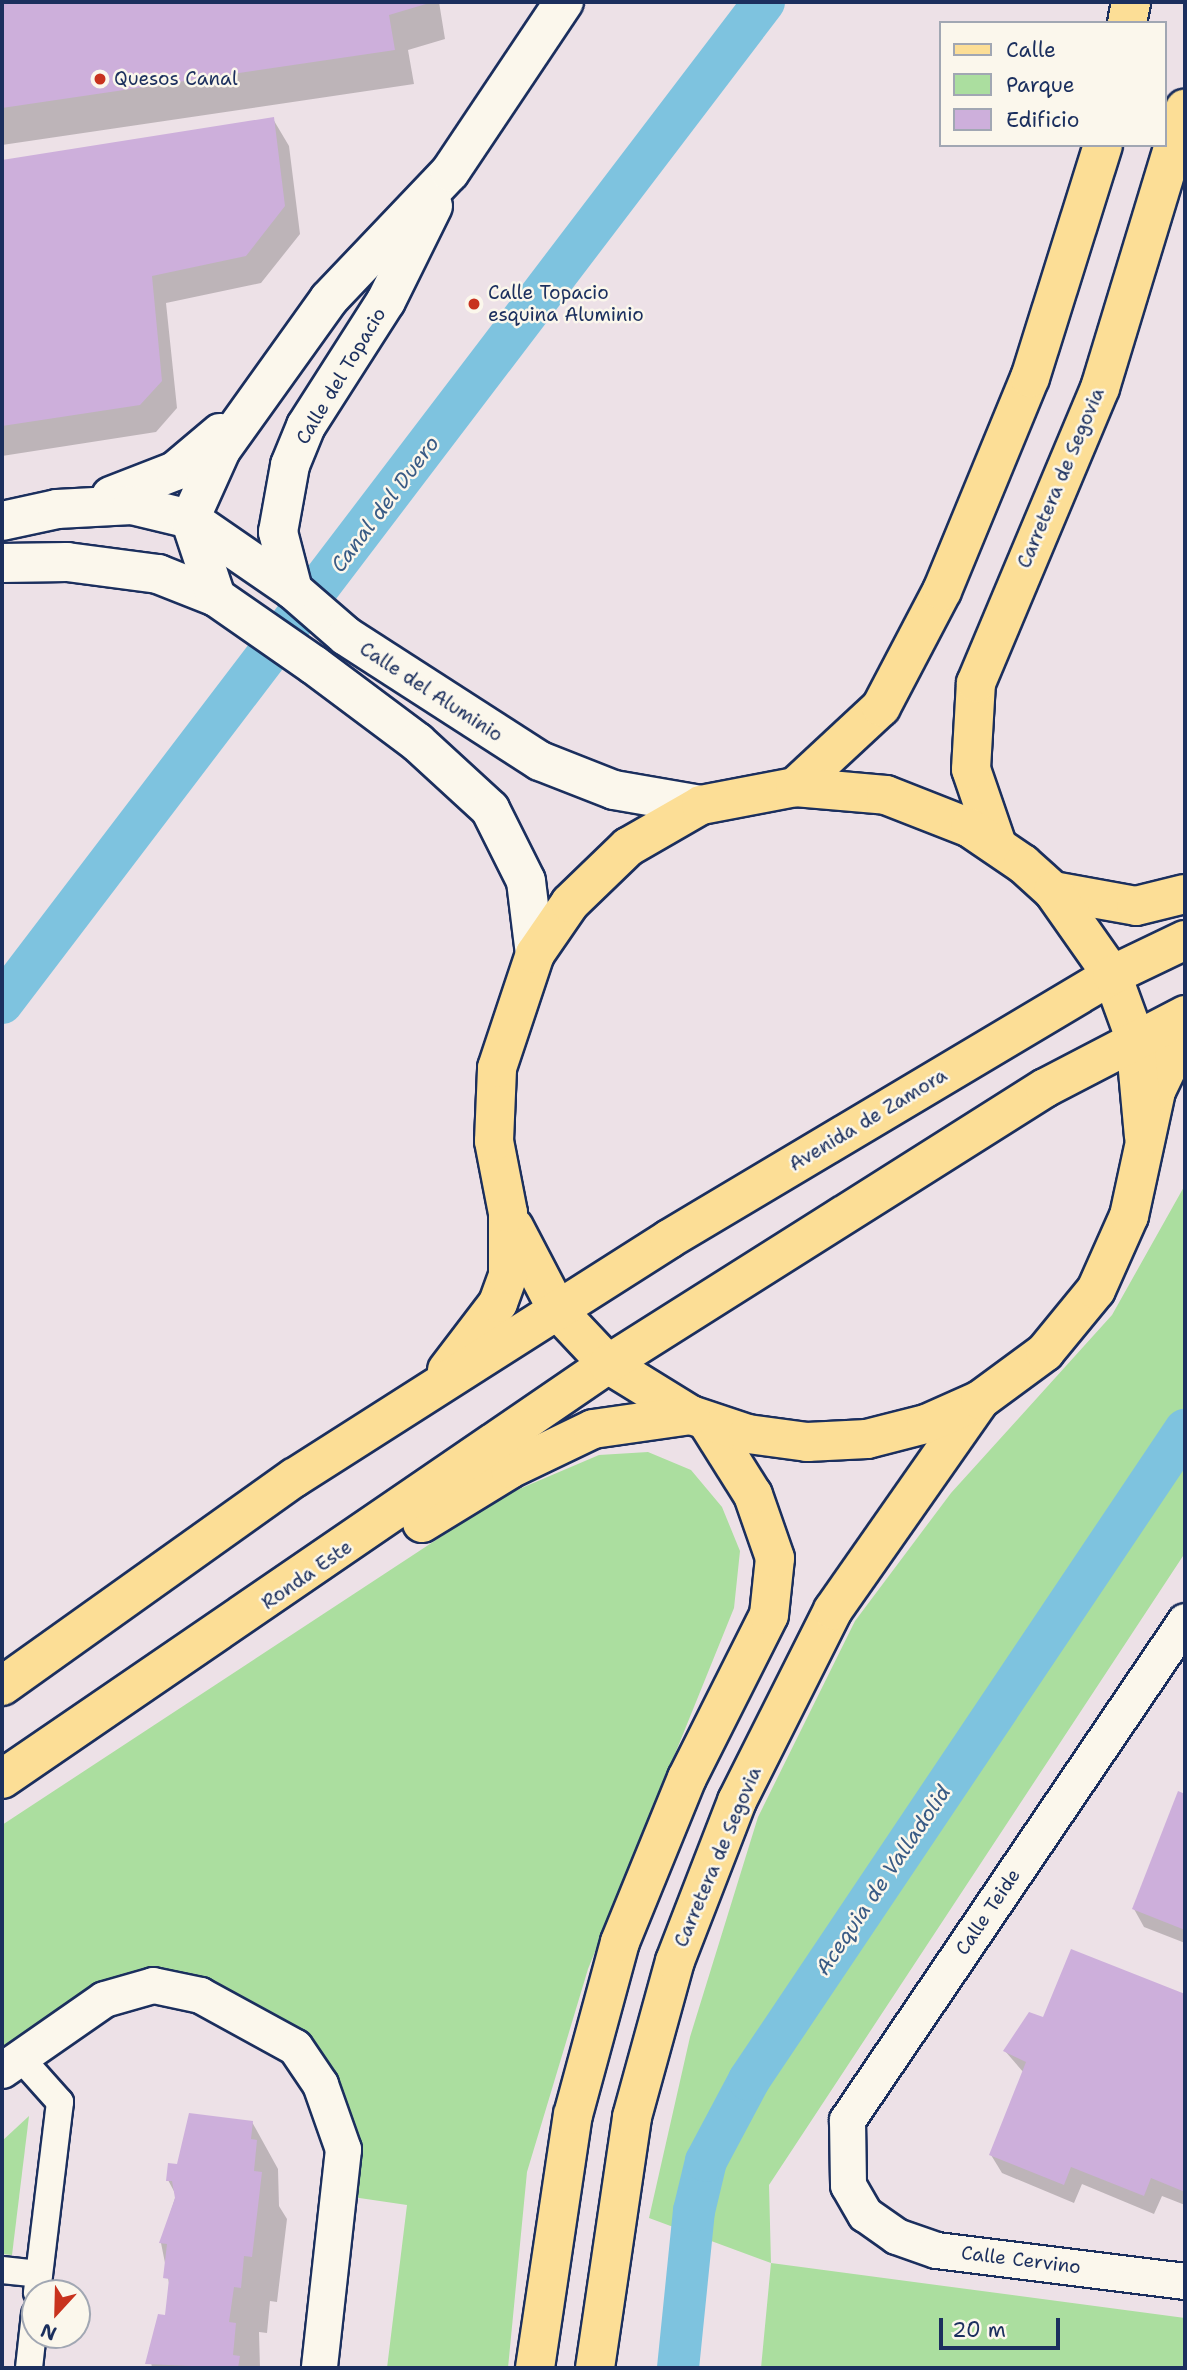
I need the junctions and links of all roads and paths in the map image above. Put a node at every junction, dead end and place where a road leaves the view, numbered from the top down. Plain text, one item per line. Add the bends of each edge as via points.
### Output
1 (564, 2) edge
2 (1131, 2) edge
3 (1127, 21) edge
4 (1185, 109) edge
5 (1102, 147) edge
6 (450, 172) junction
7 (245, 411) junction
8 (57, 509) junction
9 (190, 519) junction
10 (2, 521) edge
11 (2, 563) edge
12 (293, 590) junction
13 (216, 597) junction
14 (795, 786) junction
15 (701, 805) junction
16 (997, 845) junction
17 (1053, 891) junction
18 (1185, 894) edge
19 (1185, 940) edge
20 (535, 954) junction
21 (1112, 975) junction
22 (1185, 1015) edge
23 (1185, 1031) edge
24 (1135, 1038) junction
25 (1144, 1137) junction
26 (508, 1213) junction
27 (558, 1311) junction
28 (608, 1363) junction
29 (426, 1395) junction
30 (980, 1400) junction
31 (699, 1419) junction
32 (273, 1599) junction
33 (1185, 1621) edge
34 (2, 1686) edge
35 (2, 1779) edge
36 (10, 2063) edge
37 (865, 2214) joint
38 (2, 2270) edge
39 (27, 2279) edge
40 (38, 2279) edge
41 (1185, 2281) edge
42 (31, 2349) edge
43 (29, 2368) edge
44 (319, 2368) edge
45 (535, 2368) edge
46 (595, 2368) edge

1 - 6 street, Calle del Topacio
2 - 3 main road
4 - 16 main road, Carretera de Segovia via 1100,388 976,683 971,769
5 - 14 main road via 1030,378 942,591 881,707
6 - 7 street, Calle del Topacio via 329,299
6 - 12 street, Calle del Topacio via 386,301 306,426 290,465 278,532
7 - 8 street, Calle del Topacio via 155,483
7 - 9 street, Calle del Topacio via 194,498
8 - 9 street, Calle del Aluminio via 141,506
8 - 10 street, Calle del Aluminio
9 - 12 street, Calle del Aluminio
9 - 13 street
11 - 13 street via 67,562 158,574
12 - 15 street, Calle del Aluminio via 346,636 540,761 614,790
13 - 20 street via 417,742 490,809 526,881
14 - 15 main road
14 - 16 main road via 886,795 930,808
15 - 20 main road via 628,847 570,903
16 - 17 main road
17 - 18 main road via 1136,906
17 - 21 main road
19 - 21 main road, Avenida de Zamora
20 - 26 main road via 497,1068 494,1141
21 - 24 main road
21 - 27 main road, Avenida de Zamora
22 - 24 main road
23 - 25 main road via 1156,1091
24 - 25 main road
24 - 28 main road via 1045,1088
25 - 30 main road via 1129,1216 1096,1290 1045,1352
26 - 27 main road
26 - 29 main road via 510,1253 498,1303
27 - 28 main road
27 - 29 main road
28 - 31 main road
28 - 32 main road, Ronda Este
29 - 34 main road via 294,1478
30 - 31 main road via 926,1424 867,1439 807,1442
30 - 46 main road, Carretera de Segovia via 833,1610 737,1801 675,1961 632,2117
31 - 32 main road via 626,1422 548,1449 325,1588
31 - 45 main road via 753,1495 775,1559 769,1615 687,1779 620,1942 573,2115
32 - 35 main road, Ronda Este
33 - 37 street, Calle Teide via 847,2120 848,2185
36 - 40 street via 60,2102
36 - 44 street via 104,1999 153,1985 200,1994 295,2046 320,2084 343,2149
37 - 41 street, Calle Cervino via 895,2236 936,2249
38 - 39 street
42 - 43 street

